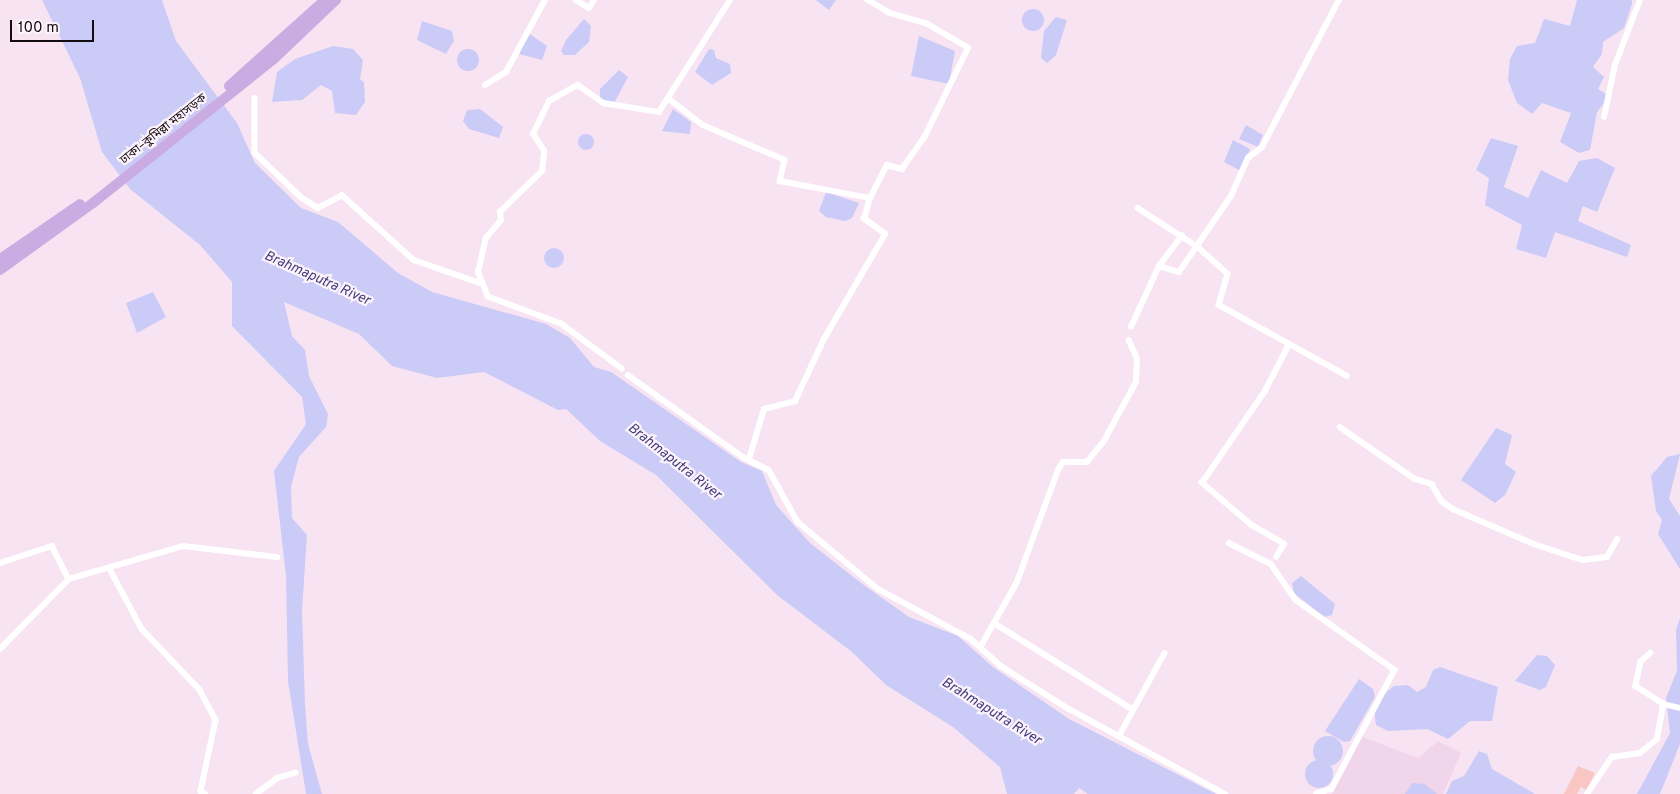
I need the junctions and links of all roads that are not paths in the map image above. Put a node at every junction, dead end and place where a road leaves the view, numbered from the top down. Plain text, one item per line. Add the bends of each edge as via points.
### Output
1 (325, 0) edge
2 (336, 0) edge
3 (545, 0) edge
4 (576, 0) edge
5 (594, 0) edge
6 (730, 0) edge
7 (867, 0) edge
8 (1339, 0) edge
9 (1640, 0) edge
10 (239, 82) junction
11 (485, 85) dead end
12 (255, 98) dead end
13 (668, 98) junction
14 (1604, 117) dead end
15 (870, 198) junction
16 (92, 200) junction
17 (1138, 208) dead end
18 (1182, 236) junction
19 (1198, 246) junction
20 (0, 259) edge
21 (1159, 266) junction
22 (0, 270) edge
23 (480, 283) junction
24 (1131, 327) dead end
25 (1129, 342) dead end
26 (1288, 346) junction
27 (622, 369) dead end
28 (628, 375) dead end
29 (1347, 376) dead end
30 (1340, 427) dead end
31 (749, 459) junction
32 (1617, 540) dead end
33 (1229, 544) dead end
34 (276, 557) dead end
35 (1276, 557) dead end
36 (0, 563) edge
37 (110, 569) junction
38 (69, 579) junction
39 (994, 623) junction
40 (980, 646) junction
41 (0, 649) edge
42 (1651, 653) dead end
43 (1164, 654) dead end
44 (1665, 704) junction
45 (1680, 708) edge
46 (1132, 709) junction
47 (1119, 736) junction
48 (295, 774) dead end
49 (205, 794) edge
50 (256, 794) edge
51 (1226, 794) edge
52 (1317, 794) edge
53 (1587, 794) edge

1 - 10 highway, ঢাকা–কুমিল্লা মহাসড়ক
2 - 10 highway, ঢাকা–কুমিল্লা মহাসড়ক
3 - 11 street via 506,72
4 - 5 street via 589,8
6 - 13 street
7 - 15 street via 889,13 926,24 968,48 924,138 902,169 887,165
8 - 19 street via 1262,148 1248,158
9 - 14 street via 1615,65
10 - 16 highway, ঢাকা–কুমিল্লা মহাসড়ক
12 - 23 street via 255,152 301,196 318,208 342,195 414,260
13 - 15 street via 703,125 785,160 780,181
13 - 23 street via 659,112 612,106 578,85 549,101 533,134 544,151 542,171 500,212 501,220 486,238
15 - 31 street via 864,219 885,234 824,339 795,401 764,409
16 - 20 highway, ঢাকা–কুমিল্লা মহাসড়ক
16 - 22 highway, ঢাকা–কুমিল্লা মহাসড়ক
17 - 18 street
18 - 19 street
18 - 21 street
19 - 21 street via 1179,272
19 - 26 street via 1228,274 1219,305
21 - 24 street
23 - 27 street via 488,296 561,324
25 - 39 street via 1137,359 1136,382 1104,441 1087,462 1063,462 1058,470 1017,582
26 - 29 street
26 - 35 street via 1265,392 1202,483 1251,525 1284,544
28 - 31 street
30 - 32 street via 1415,479 1432,484 1442,501 1453,508 1534,544 1583,560 1607,557
31 - 40 street via 769,470 798,522 838,559 907,607
33 - 52 street via 1271,564 1296,600 1395,670 1332,789
34 - 37 street via 183,546
36 - 38 street via 52,546
37 - 38 street
37 - 49 street via 142,629 200,690 216,720 200,791
38 - 41 street
39 - 40 street
39 - 46 street
40 - 47 street via 1015,675
42 - 44 street via 1641,662 1636,686
43 - 46 street
44 - 45 street
44 - 53 street via 1657,739 1640,753 1616,753
46 - 47 street
47 - 51 street
48 - 50 street via 276,778

